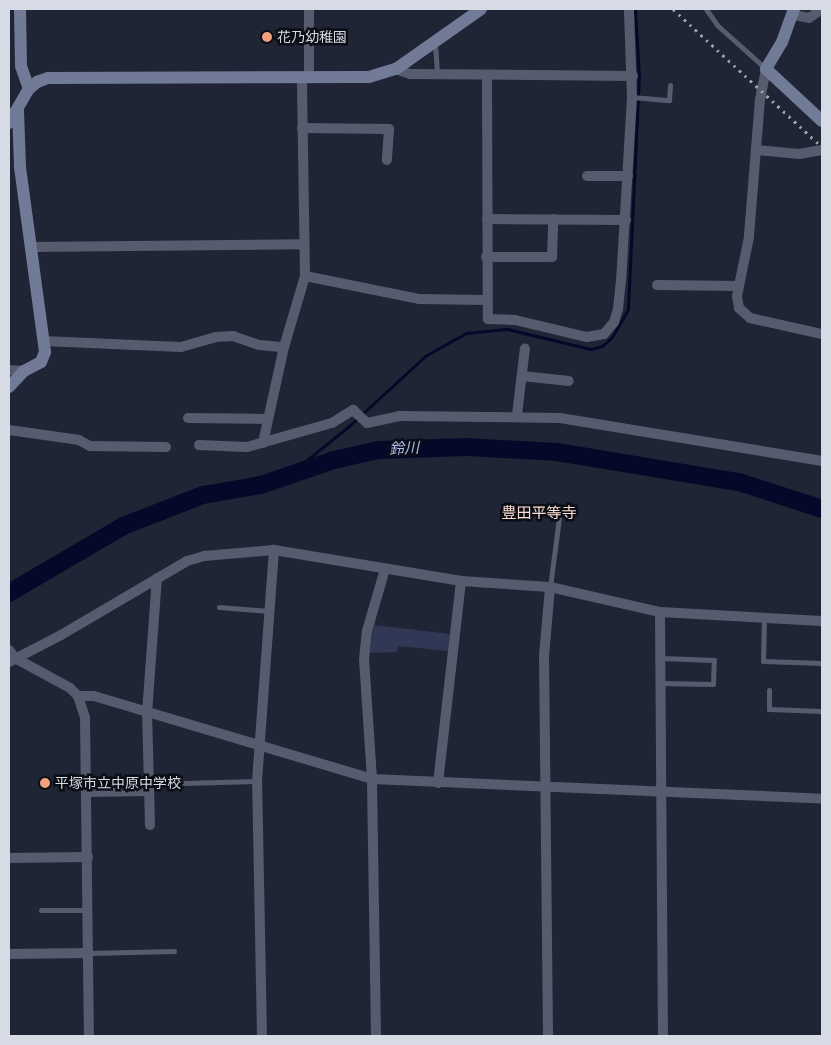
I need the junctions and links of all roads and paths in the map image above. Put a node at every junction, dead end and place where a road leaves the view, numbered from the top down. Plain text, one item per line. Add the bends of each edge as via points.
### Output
1 (20, 9) edge
2 (309, 9) edge
3 (481, 9) edge
4 (629, 9) edge
5 (706, 9) edge
6 (822, 9) edge
7 (794, 12) edge
8 (435, 41) junction
9 (396, 69) junction
10 (766, 69) junction
11 (437, 75) junction
12 (486, 76) junction
13 (633, 76) junction
14 (306, 78) junction
15 (670, 85) dead end
16 (29, 89) junction
17 (632, 97) junction
18 (18, 111) junction
19 (822, 121) edge
20 (9, 123) edge
21 (302, 128) junction
22 (756, 150) junction
23 (822, 150) edge
24 (387, 160) dead end
25 (587, 176) dead end
26 (628, 176) junction
27 (487, 219) junction
28 (553, 219) junction
29 (626, 220) junction
30 (304, 244) junction
31 (31, 247) junction
32 (486, 257) junction
33 (305, 276) junction
34 (657, 285) dead end
35 (739, 286) junction
36 (486, 300) junction
37 (822, 334) edge
38 (43, 341) junction
39 (284, 347) junction
40 (525, 348) dead end
41 (9, 370) edge
42 (24, 371) junction
43 (522, 376) junction
44 (569, 381) dead end
45 (9, 387) edge
46 (517, 415) junction
47 (188, 418) dead end
48 (268, 419) junction
49 (9, 430) edge
50 (263, 442) junction
51 (199, 445) dead end
52 (166, 447) dead end
53 (822, 461) edge
54 (560, 510) dead end
55 (274, 550) junction
56 (385, 569) junction
57 (158, 578) junction
58 (461, 581) junction
59 (550, 587) junction
60 (219, 607) dead end
61 (269, 611) junction
62 (660, 612) junction
63 (764, 618) junction
64 (822, 621) edge
65 (11, 656) edge
66 (660, 658) junction
67 (822, 664) edge
68 (660, 683) junction
69 (769, 690) dead end
70 (78, 696) junction
71 (822, 711) edge
72 (148, 712) junction
73 (258, 746) junction
74 (372, 779) junction
75 (257, 781) junction
76 (184, 783) dead end
77 (438, 783) junction
78 (545, 787) junction
79 (149, 791) junction
80 (86, 792) junction
81 (660, 792) junction
82 (822, 799) edge
83 (150, 824) dead end
84 (88, 857) junction
85 (9, 858) edge
86 (41, 910) dead end
87 (88, 910) junction
88 (174, 950) dead end
89 (89, 953) junction
90 (9, 954) edge
91 (89, 1036) edge
92 (262, 1036) edge
93 (376, 1036) edge
94 (548, 1036) edge
95 (663, 1036) edge

1 - 16 street via 21,66
2 - 14 street
3 - 8 street
4 - 13 street
5 - 10 lane via 717,25
6 - 7 street via 809,18
7 - 10 street
8 - 9 street
8 - 11 lane
9 - 11 street via 410,74
9 - 14 street via 369,78
10 - 19 street
10 - 22 street
11 - 12 street
12 - 13 street
12 - 27 street
13 - 17 street
14 - 16 street via 48,78 36,82
14 - 21 street
15 - 17 lane via 669,100
16 - 18 street
17 - 26 street
18 - 20 street
18 - 31 street via 20,166
21 - 24 street via 389,129
21 - 30 street
22 - 23 street via 799,154
22 - 35 street via 749,237
25 - 26 street
26 - 29 street
27 - 28 street
27 - 32 street
28 - 29 street
28 - 32 street via 552,256
29 - 36 street via 618,309 614,322 604,334 587,337 515,320 488,319
30 - 31 street
30 - 33 street
31 - 38 street
32 - 36 street
33 - 36 street via 419,298
33 - 39 street
34 - 35 street
35 - 37 street via 739,308 750,318
38 - 39 street via 182,347 215,337 233,336 259,345
38 - 42 street via 45,352 41,362
39 - 48 street
40 - 43 street
41 - 42 street
42 - 45 street
43 - 44 street
43 - 46 street
46 - 50 street via 399,416 367,423 353,410 332,423
46 - 53 street via 560,418
47 - 48 street
48 - 50 street
49 - 52 street via 79,440 90,446
50 - 51 street via 247,447
54 - 59 lane
55 - 56 street
55 - 57 street via 204,556 187,561
55 - 61 street
56 - 58 street
56 - 74 street via 367,631 364,659
57 - 65 street
57 - 72 street
58 - 59 street
58 - 77 street
59 - 62 street
59 - 78 street via 544,642
60 - 61 lane
61 - 73 street
62 - 63 street
62 - 66 street
63 - 64 street
63 - 67 lane via 763,662
65 - 70 street via 70,688
66 - 68 street
66 - 68 lane via 714,660 713,684
68 - 81 street
69 - 71 lane via 769,709
70 - 72 street via 94,696
70 - 80 street via 85,717
72 - 73 street
72 - 79 street
73 - 74 street
73 - 75 street
74 - 77 street
74 - 93 street
75 - 76 lane
75 - 92 street
77 - 78 street
78 - 81 street
78 - 94 street
79 - 80 street
79 - 83 street
80 - 84 street
81 - 82 street
81 - 95 street
84 - 85 street
84 - 87 street
86 - 87 lane
87 - 89 street
88 - 89 lane
89 - 90 street
89 - 91 street

